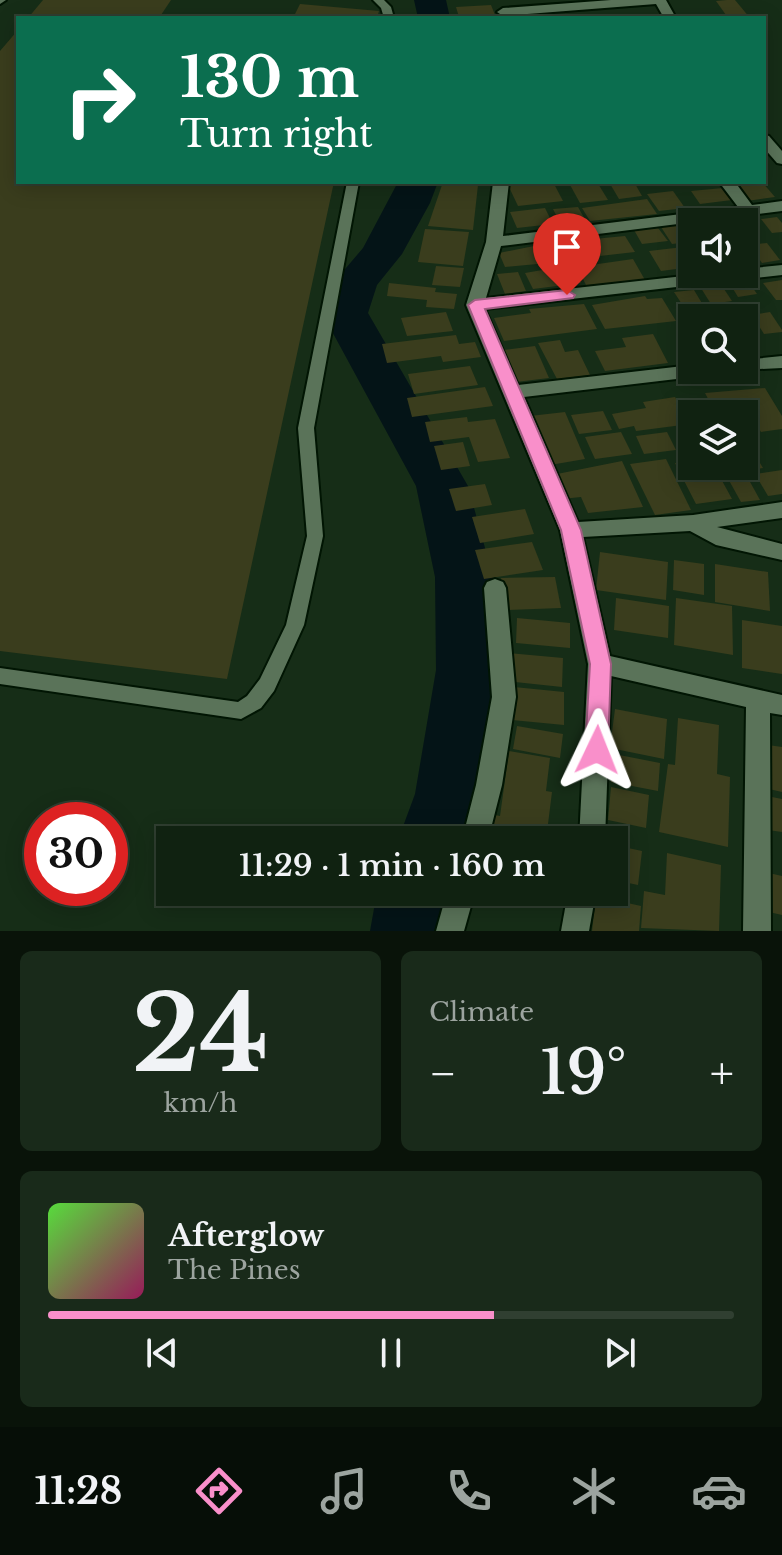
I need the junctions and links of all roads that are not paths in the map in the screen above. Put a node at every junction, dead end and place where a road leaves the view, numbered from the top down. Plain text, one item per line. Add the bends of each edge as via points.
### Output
1 (658, 0) edge
2 (501, 10) edge
3 (353, 184) edge
4 (501, 184) edge
5 (728, 184) edge
6 (782, 206) edge
7 (746, 208) edge
8 (758, 208) edge
9 (678, 218) edge
10 (494, 242) junction
11 (782, 270) edge
12 (475, 305) junction
13 (782, 362) edge
14 (758, 365) edge
15 (678, 373) edge
16 (512, 392) junction
17 (782, 510) edge
18 (693, 523) junction
19 (571, 530) junction
20 (782, 552) edge
21 (495, 588) dead end
22 (600, 664) junction
23 (0, 676) edge
24 (770, 702) edge
25 (479, 826) edge
26 (593, 826) edge
27 (457, 906) edge
28 (579, 906) edge
29 (450, 931) edge
30 (575, 931) edge
31 (757, 931) edge

1 - 2 street
3 - 23 lane via 306,428 315,536 295,625 267,685 241,711
4 - 10 street
5 - 7 street
6 - 8 street
9 - 10 street
10 - 12 street
11 - 12 street
12 - 16 street
13 - 14 street
15 - 16 street
16 - 19 street
17 - 18 street
18 - 19 street
18 - 20 street via 716,537
19 - 22 street
21 - 25 street via 504,697
22 - 24 street
22 - 26 street
24 - 31 street
27 - 29 street
28 - 30 street

